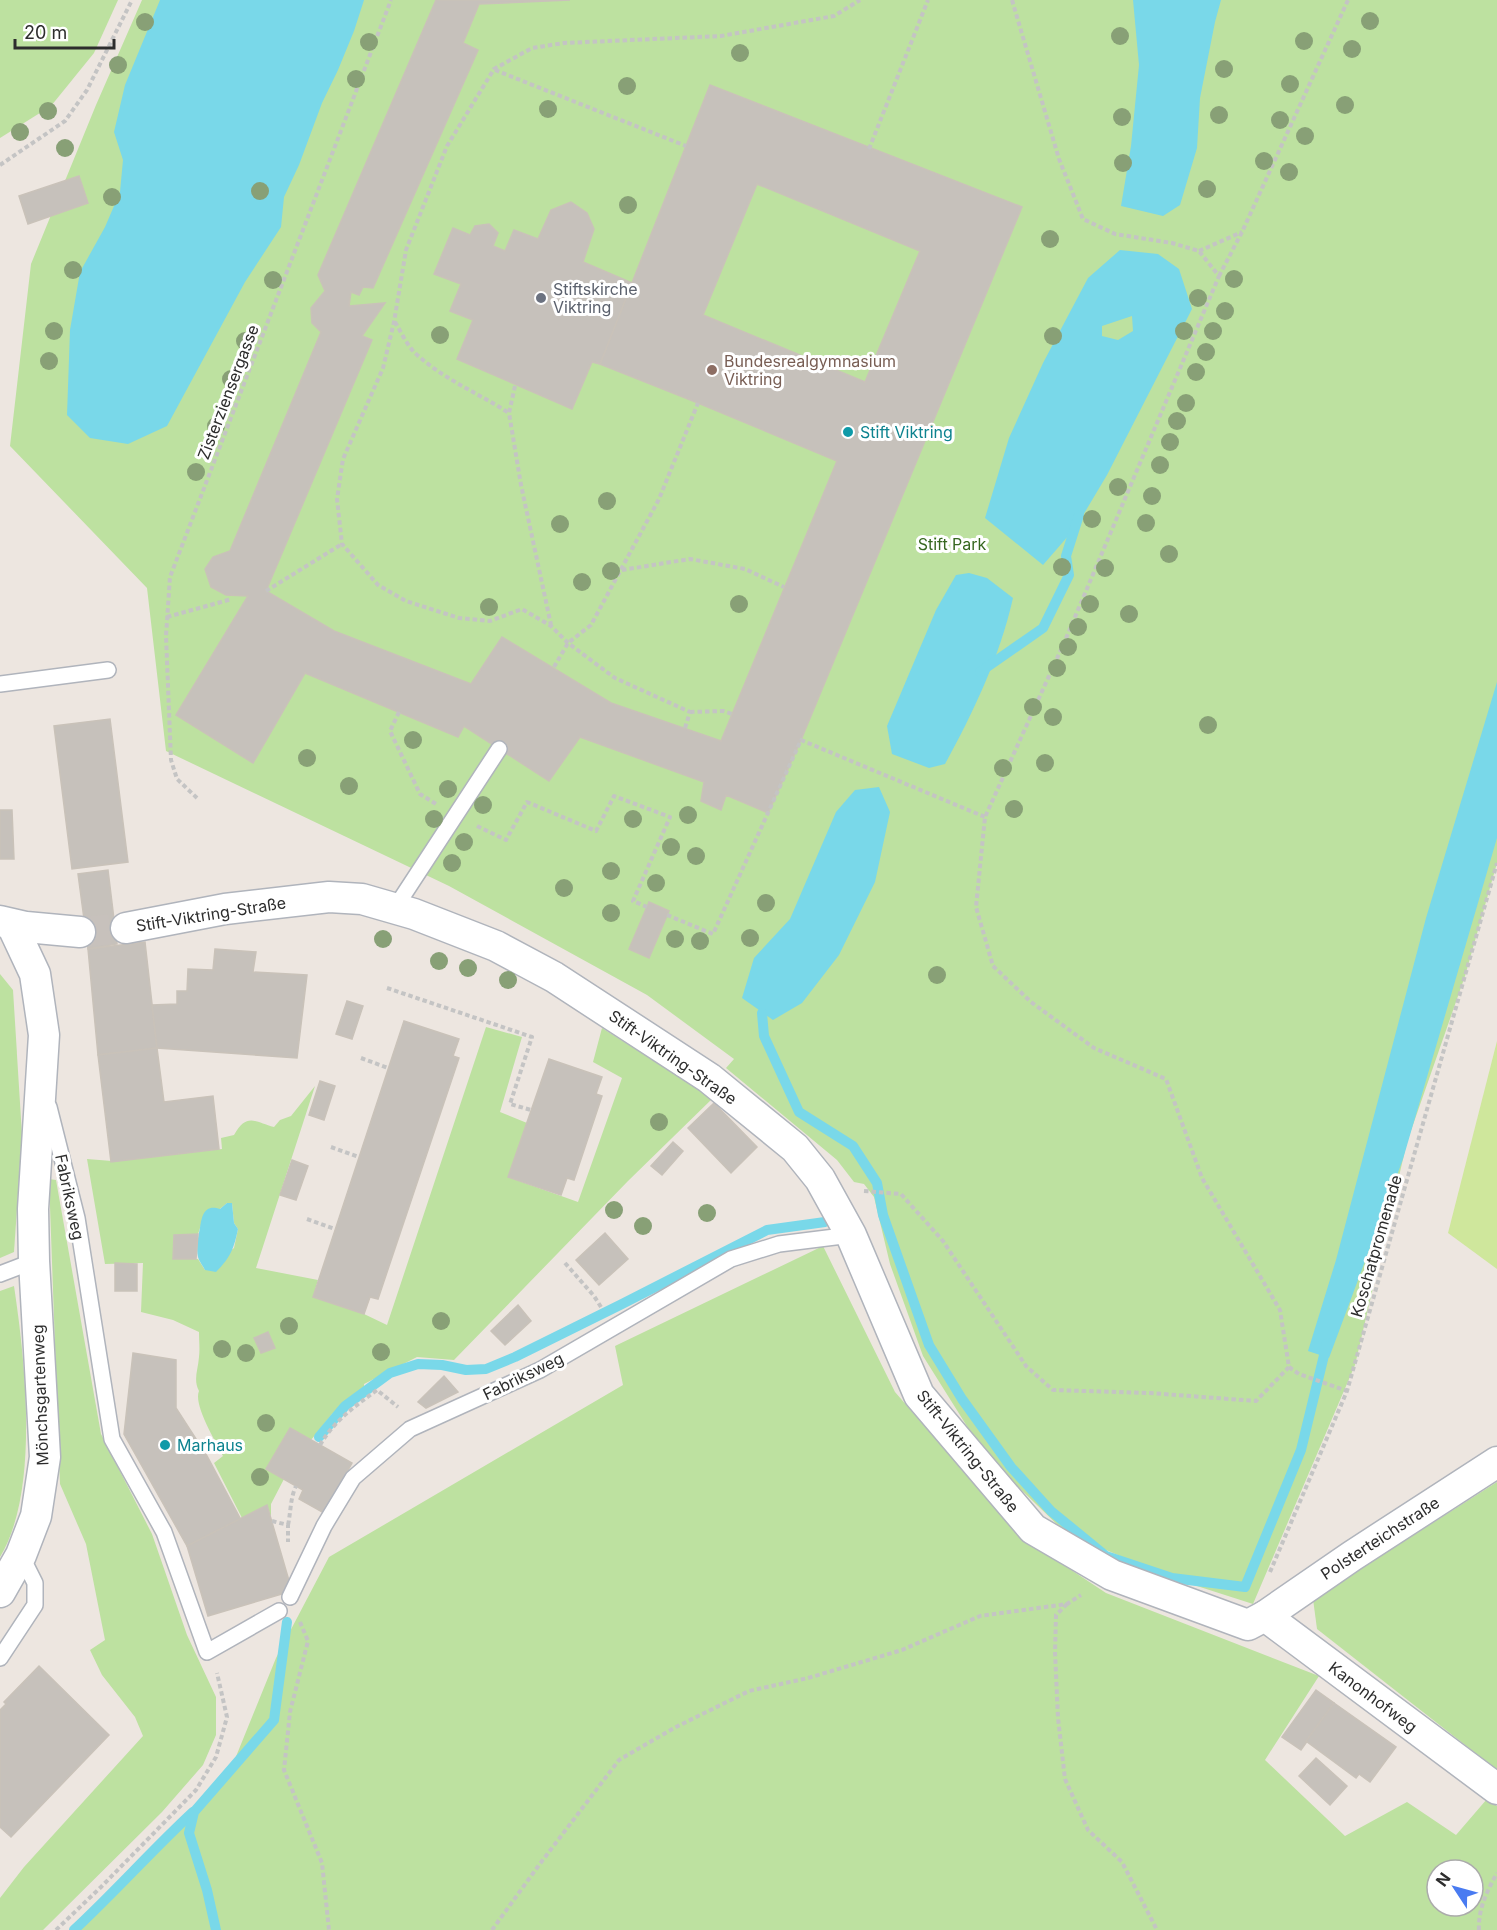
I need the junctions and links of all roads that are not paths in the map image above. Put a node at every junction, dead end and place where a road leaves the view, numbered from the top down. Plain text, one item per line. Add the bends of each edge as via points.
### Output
1 (108, 670) dead end
2 (0, 684) edge
3 (499, 749) dead end
4 (395, 908) junction
5 (13, 924) edge
6 (126, 928) tunnel mouth
7 (80, 932) tunnel mouth
8 (42, 1080) junction
9 (838, 1236) junction
10 (34, 1261) junction
11 (0, 1274) edge
12 (1497, 1462) edge
13 (21, 1555) junction
14 (0, 1592) edge
15 (290, 1597) road end
16 (279, 1611) dead end
17 (1256, 1621) junction
18 (0, 1658) edge
19 (1497, 1789) edge

1 - 2 lane
3 - 4 lane
4 - 6 street, Stift-Viktring-Straße via 362,898 329,897 225,909
4 - 9 street, Stift-Viktring-Straße via 496,946 554,977 709,1078 795,1148 820,1179
5 - 7 street
5 - 8 street, Fabriksweg via 34,974 44,1035
8 - 10 street, Fabriksweg via 33,1209
8 - 16 lane, Fabriksweg via 77,1218 112,1438 164,1532 207,1652
9 - 15 lane, Fabriksweg via 779,1244 731,1259 540,1370 410,1429 354,1478 324,1526
9 - 17 street, Stift-Viktring-Straße via 919,1395 1033,1529 1112,1575
10 - 11 lane
10 - 13 street, Mönchsgartenweg via 45,1457 36,1516
12 - 17 street, Polsterteichstraße
13 - 14 street, Mönchsgartenweg
13 - 18 lane via 35,1583 35,1605
17 - 19 street, Kanonhofweg

